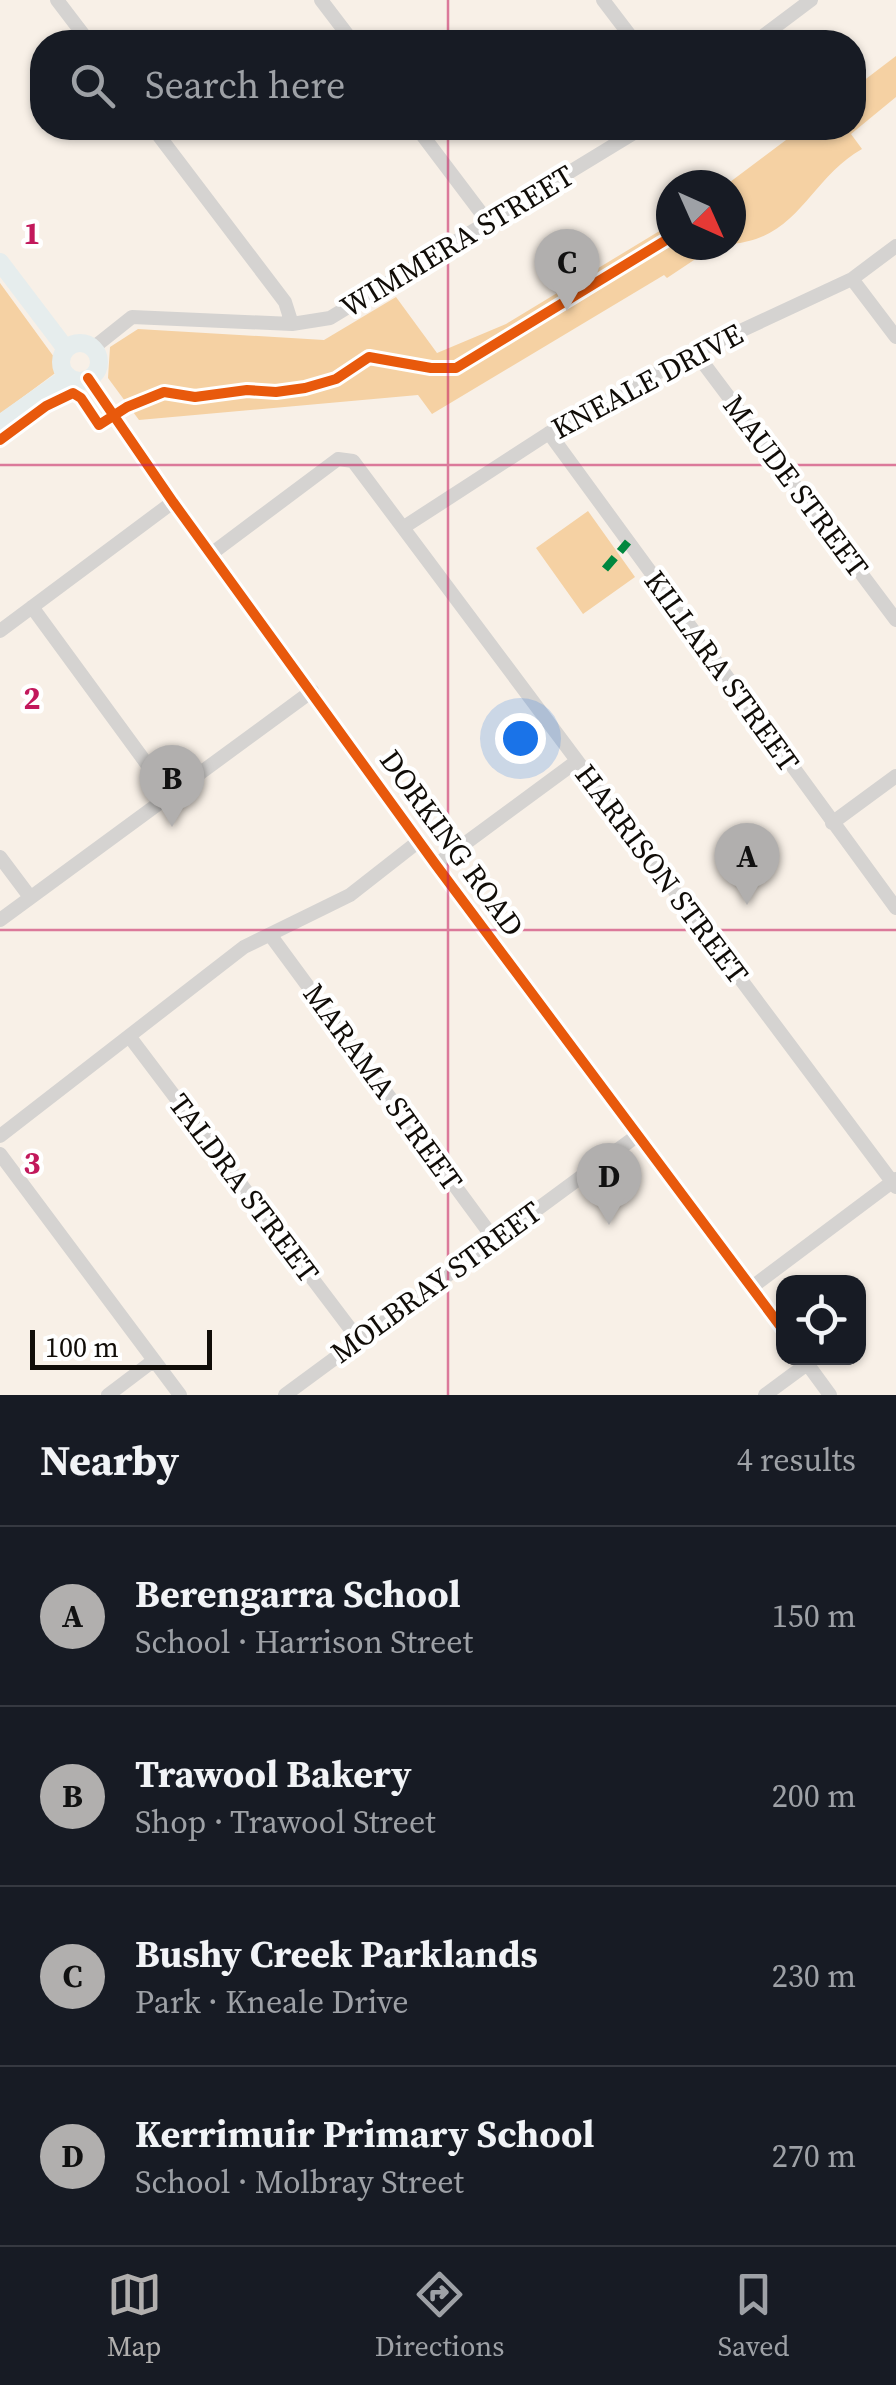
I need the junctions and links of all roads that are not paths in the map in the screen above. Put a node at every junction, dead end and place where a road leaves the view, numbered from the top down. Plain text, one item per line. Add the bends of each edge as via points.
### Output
1 (57, 0) edge
2 (322, 0) edge
3 (603, 0) edge
4 (811, 0) edge
5 (80, 30) edge
6 (344, 30) edge
7 (626, 30) edge
8 (771, 30) edge
9 (162, 140) edge
10 (426, 140) edge
11 (622, 140) edge
12 (488, 222) junction
13 (896, 246) edge
14 (0, 262) edge
15 (852, 279) junction
16 (292, 324) junction
17 (896, 337) edge
18 (93, 348) junction
19 (66, 349) junction
20 (696, 352) junction
21 (68, 376) junction
22 (88, 378) junction
23 (0, 424) edge
24 (549, 433) junction
25 (173, 502) junction
26 (404, 527) junction
27 (211, 554) junction
28 (32, 607) junction
29 (896, 620) edge
30 (0, 630) edge
31 (312, 692) junction
32 (577, 761) junction
33 (896, 776) edge
34 (172, 797) junction
35 (832, 823) junction
36 (419, 840) junction
37 (0, 858) edge
38 (436, 865) junction
39 (30, 896) junction
40 (896, 908) edge
41 (0, 920) edge
42 (271, 936) junction
43 (129, 1036) junction
44 (638, 1135) junction
45 (0, 1136) edge
46 (0, 1154) edge
47 (895, 1182) edge
48 (494, 1239) junction
49 (752, 1287) junction
50 (776, 1320) edge
51 (358, 1340) junction
52 (154, 1361) junction
53 (800, 1365) edge
54 (808, 1365) edge
55 (108, 1395) edge
56 (180, 1395) edge
57 (284, 1395) edge
58 (764, 1395) edge
59 (830, 1395) edge

1 - 5 street
2 - 6 street
3 - 7 street
4 - 8 street
9 - 16 street via 285,302
10 - 12 street
11 - 12 street, WIMMERA STREET
12 - 16 street, WIMMERA STREET via 330,318
13 - 15 street, KNEALE DRIVE
14 - 19 main road
15 - 17 street
15 - 20 street, KNEALE DRIVE
16 - 18 street, WIMMERA STREET via 132,317
18 - 19 main road via 82,343
18 - 22 main road via 98,362
19 - 21 main road via 61,361
20 - 24 street, KNEALE DRIVE
20 - 29 street, MAUDE STREET
21 - 22 main road
21 - 23 main road
22 - 25 street, DORKING ROAD
24 - 26 street, KNEALE DRIVE
24 - 35 street, KILLARA STREET
25 - 27 street, DORKING ROAD
25 - 28 street
26 - 27 street, HARRISON STREET via 354,460 338,459
26 - 32 street, HARRISON STREET
27 - 31 street, DORKING ROAD
28 - 30 street
28 - 34 street
31 - 34 street
31 - 36 street, DORKING ROAD
32 - 38 street
32 - 47 street, HARRISON STREET
33 - 35 street
34 - 39 street
35 - 40 street, KILLARA STREET
36 - 38 street, DORKING ROAD
36 - 42 street via 350,895
37 - 39 street
38 - 44 street, DORKING ROAD
39 - 41 street
42 - 43 street via 244,947
42 - 48 street, MARAMA STREET
43 - 45 street
43 - 51 street, TALDRA STREET
44 - 48 street, MOLBRAY STREET
44 - 49 street, DORKING ROAD
46 - 52 street
47 - 49 street
48 - 51 street, MOLBRAY STREET
49 - 50 street, DORKING ROAD
51 - 57 street, MOLBRAY STREET
52 - 55 street
52 - 56 street
53 - 58 street
54 - 59 street

